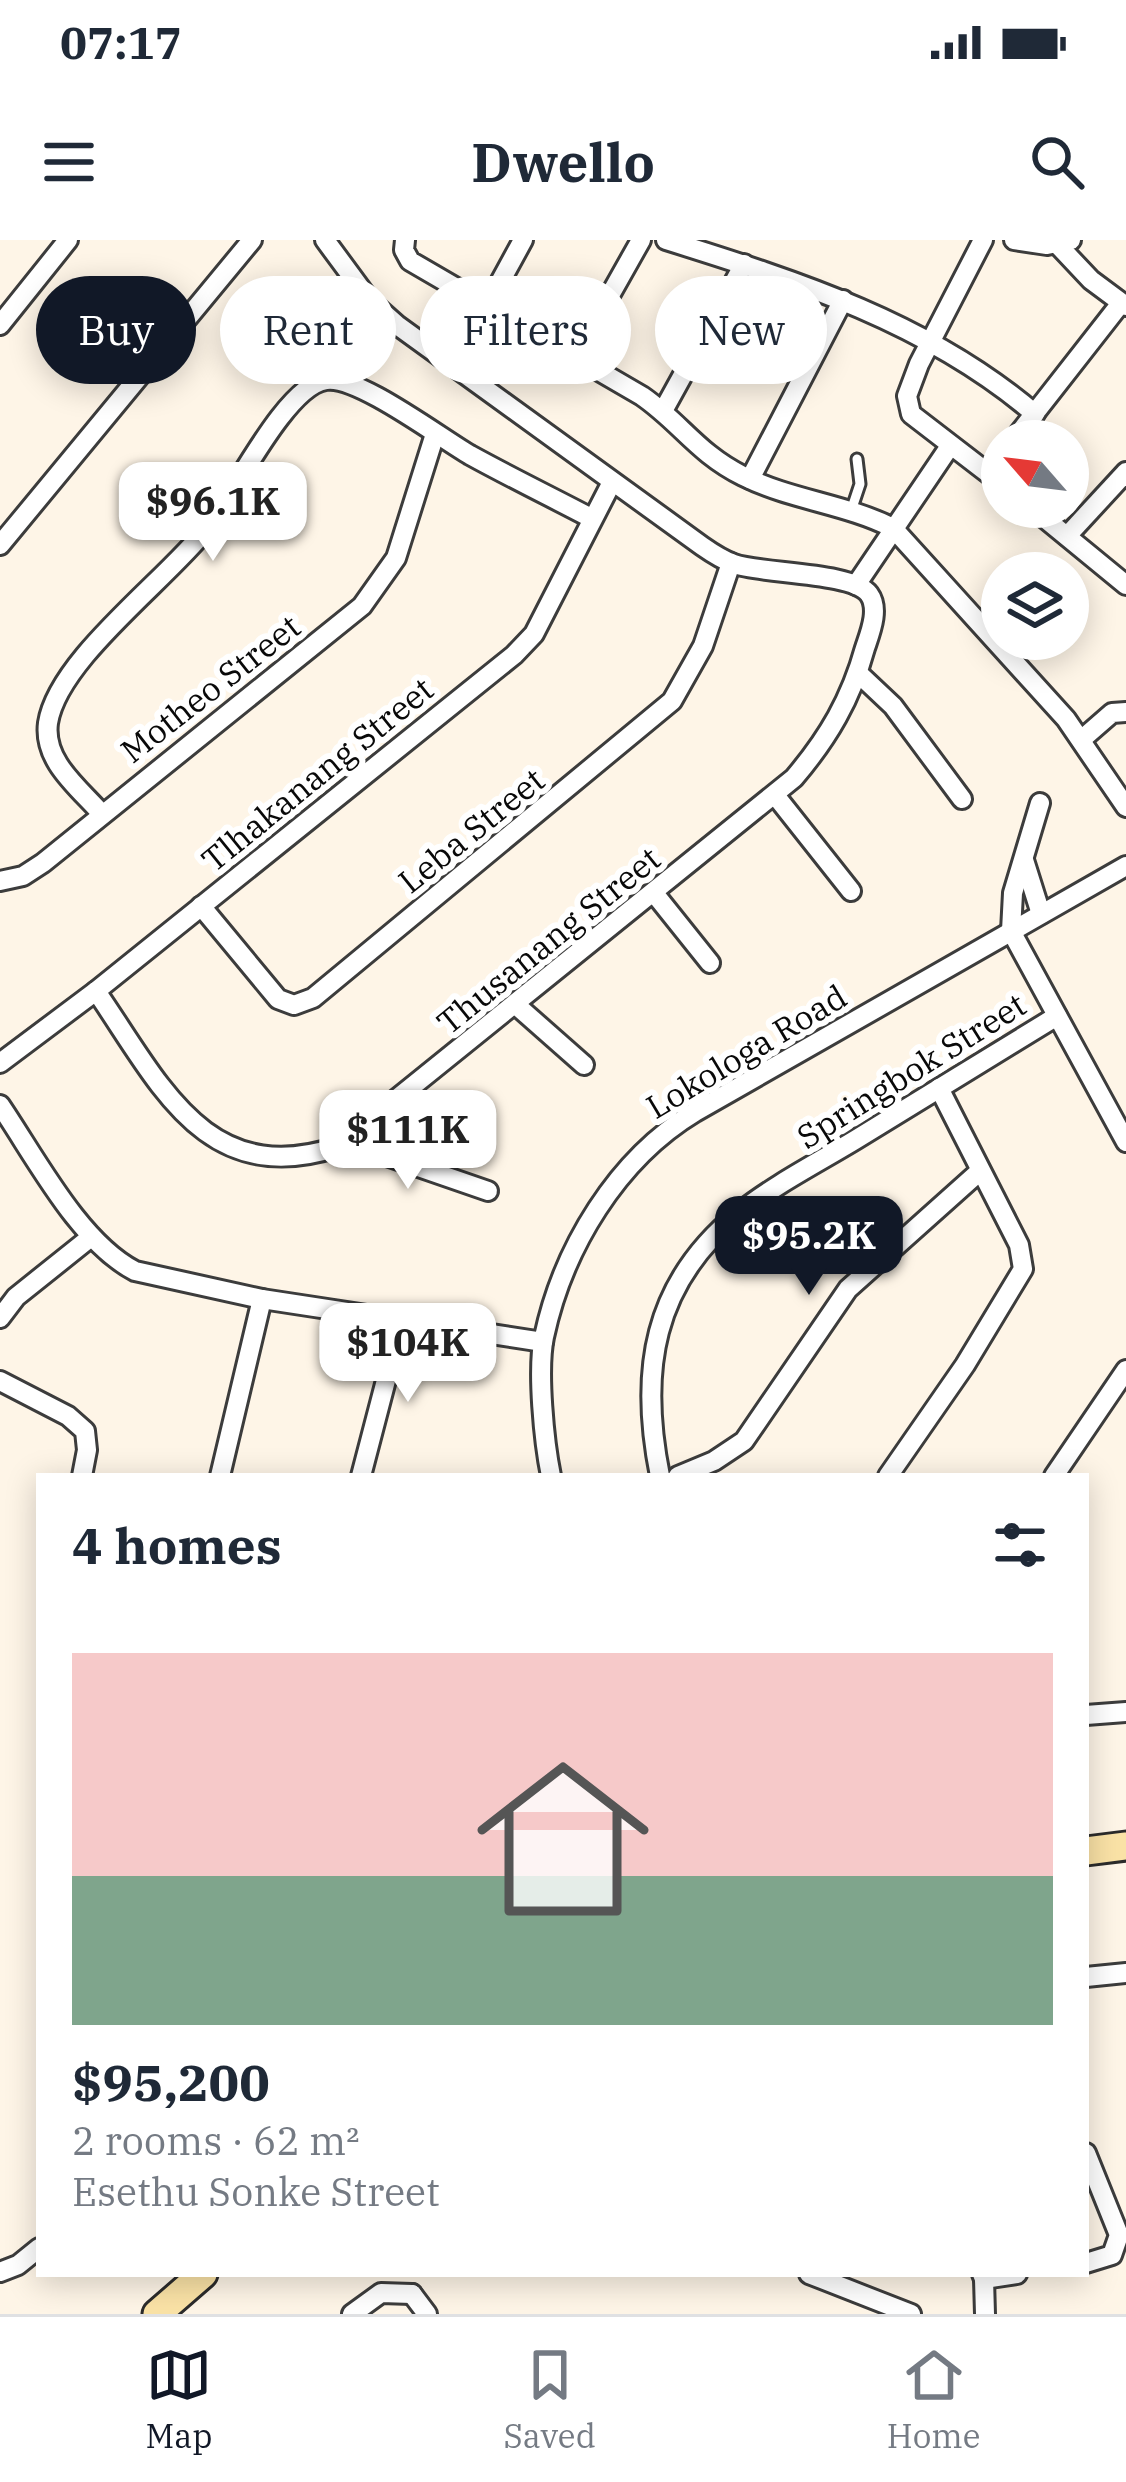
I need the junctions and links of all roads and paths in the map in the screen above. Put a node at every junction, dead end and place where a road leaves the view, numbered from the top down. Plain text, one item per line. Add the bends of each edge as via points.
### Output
1 (68, 240) edge
2 (252, 240) edge
3 (325, 240) edge
4 (405, 240) edge
5 (524, 240) edge
6 (641, 240) edge
7 (666, 240) edge
8 (983, 240) edge
9 (1014, 240) edge
10 (1065, 243) edge
11 (744, 264) junction
12 (436, 276) edge
13 (504, 276) edge
14 (621, 276) edge
15 (843, 300) junction
16 (1123, 304) edge
17 (0, 325) edge
18 (931, 343) junction
19 (617, 384) edge
20 (663, 411) junction
21 (1035, 414) junction
22 (1030, 420) edge
23 (435, 434) junction
24 (950, 446) junction
25 (857, 459) dead end
26 (981, 469) edge
27 (1126, 472) edge
28 (750, 479) junction
29 (612, 482) junction
30 (851, 511) junction
31 (591, 518) junction
32 (893, 528) junction
33 (1057, 528) edge
34 (1067, 536) junction
35 (0, 545) edge
36 (731, 563) junction
37 (856, 585) junction
38 (1126, 585) edge
39 (858, 673) junction
40 (1126, 712) edge
41 (1082, 740) junction
42 (776, 795) junction
43 (962, 799) dead end
44 (1040, 802) dead end
45 (1126, 807) edge
46 (101, 813) junction
47 (1024, 860) junction
48 (1126, 866) edge
49 (0, 880) edge
50 (851, 891) dead end
51 (654, 893) junction
52 (202, 906) junction
53 (1041, 914) junction
54 (1011, 931) junction
55 (710, 963) dead end
56 (96, 991) junction
57 (516, 1005) junction
58 (1057, 1016) junction
59 (0, 1063) edge
60 (584, 1065) dead end
61 (939, 1088) junction
62 (0, 1105) edge
63 (1123, 1128) edge
64 (346, 1142) junction
65 (980, 1171) junction
66 (488, 1191) dead end
67 (91, 1237) junction
68 (262, 1299) junction
69 (0, 1318) edge
70 (402, 1319) junction
71 (543, 1342) junction
72 (1126, 1370) edge
73 (0, 1381) edge
74 (83, 1473) edge
75 (221, 1473) edge
76 (362, 1473) edge
77 (551, 1473) edge
78 (659, 1473) edge
79 (685, 1473) edge
80 (890, 1473) edge
81 (1056, 1473) edge
82 (1126, 1712) edge
83 (1089, 1715) edge
84 (1126, 1846) edge
85 (1089, 1851) edge
86 (1126, 1973) edge
87 (1089, 1977) edge
88 (1089, 2160) edge
89 (36, 2250) edge
90 (1089, 2262) edge
91 (0, 2272) edge
92 (200, 2277) edge
93 (420, 2277) edge
94 (817, 2277) edge
95 (983, 2277) edge
96 (412, 2294) junction
97 (157, 2314) edge
98 (352, 2314) edge
99 (427, 2314) edge
100 (911, 2314) edge
101 (985, 2314) edge

1 - 17 street
2 - 35 street
3 - 29 street via 397,325
4 - 12 street via 410,261
5 - 13 street
6 - 14 street
7 - 11 street
8 - 18 street
9 - 10 street
10 - 16 street via 1091,280
11 - 15 street
11 - 20 street
15 - 18 street
15 - 28 street
16 - 21 street
18 - 21 street
18 - 24 street via 907,402
19 - 20 street
20 - 28 street via 696,448
21 - 22 street
23 - 31 street
23 - 46 street, Motheo Street via 396,558 362,606
23 - 46 street via 341,381 319,381 294,400 209,526 59,693 47,726 50,753
24 - 26 street
24 - 32 street
25 - 30 lane
27 - 34 street
28 - 30 street
29 - 31 street, Tlhakanang Street
29 - 36 street
30 - 32 street
31 - 52 street, Tlhakanang Street via 534,634 514,655
32 - 37 street
32 - 41 street
33 - 34 street
34 - 38 street
36 - 37 street
36 - 52 street, Leba Street via 703,646 672,701 313,998 293,1005 278,999
37 - 39 street, Thusanang Street via 872,598
39 - 42 street, Thusanang Street via 821,747
39 - 43 street
40 - 41 street via 1112,713
41 - 45 street
42 - 50 street
42 - 51 street, Thusanang Street
44 - 47 street
46 - 49 street, Motheo Street via 43,863
47 - 53 street
47 - 54 street
48 - 53 street, Lokologa Road
51 - 55 street
51 - 57 street, Thusanang Street
52 - 56 street, Tlhakanang Street
53 - 54 street, Lokologa Road
54 - 58 street
54 - 71 street, Lokologa Road via 663,1132 580,1236
56 - 59 street, Tlhakanang Street
56 - 64 street, Thusanang Street via 170,1098 210,1138 303,1158
57 - 60 street
57 - 64 street, Thusanang Street
58 - 61 street, Springbok Street
58 - 63 street
61 - 65 street
61 - 78 street, Springbok Street via 742,1210 705,1245 662,1325 650,1375
62 - 67 street
64 - 66 street
65 - 79 street via 848,1289 744,1441
65 - 80 street via 1019,1244 1023,1269
67 - 68 street via 118,1263 153,1278
67 - 69 street
68 - 70 street
68 - 75 street
70 - 71 street
70 - 76 street
71 - 77 street, Lokologa Road
72 - 81 street
73 - 74 street via 85,1431
82 - 83 street
84 - 85 street
86 - 87 street
88 - 90 street via 1119,2235 1112,2255
89 - 91 street
92 - 97 street
93 - 96 street
94 - 100 street
95 - 101 street
96 - 98 street via 381,2293
96 - 99 street

